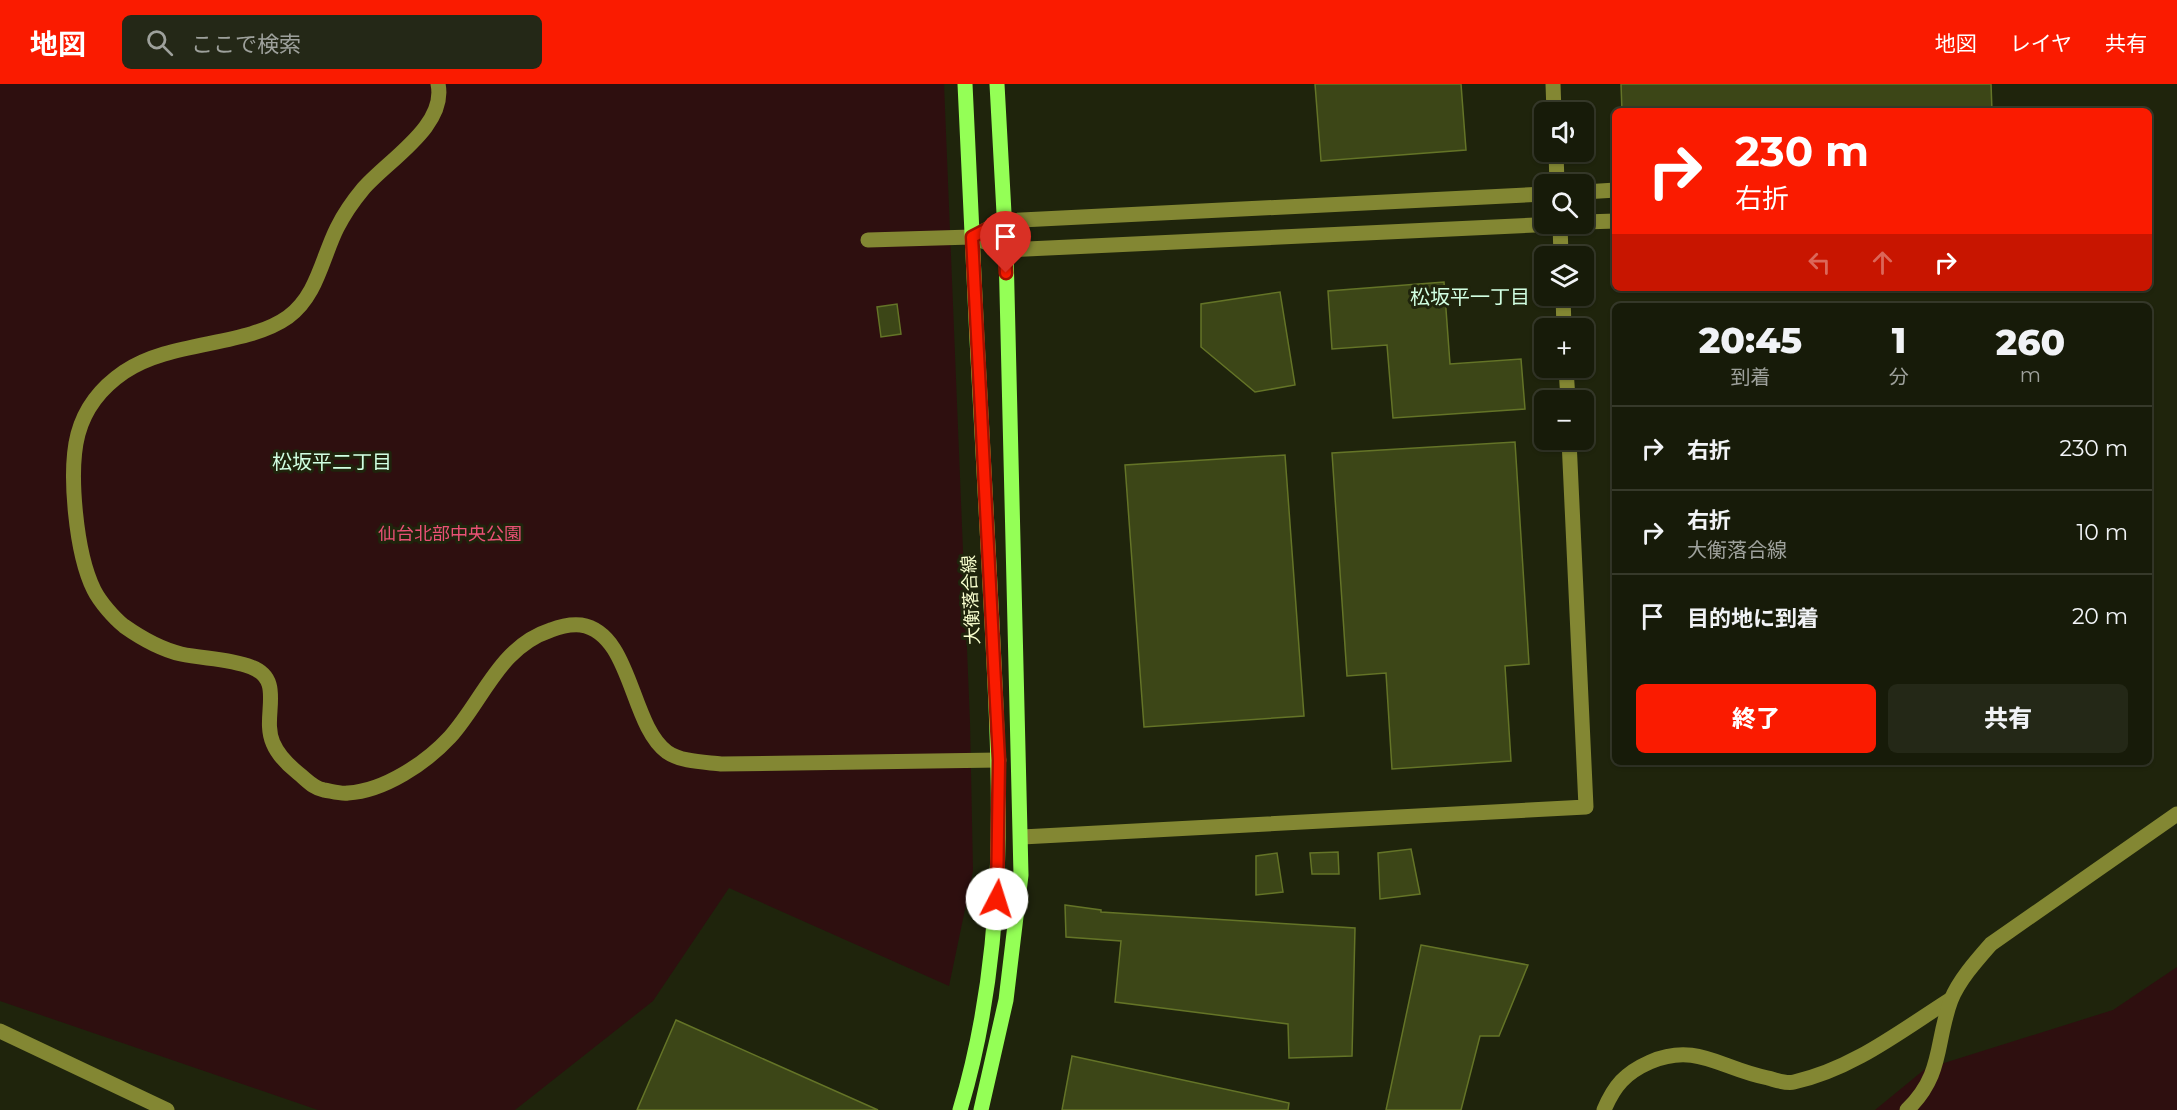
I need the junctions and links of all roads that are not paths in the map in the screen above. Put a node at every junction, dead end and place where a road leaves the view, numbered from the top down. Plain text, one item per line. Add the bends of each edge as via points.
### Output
1 (438, 84) edge
2 (965, 84) edge
3 (997, 84) edge
4 (1553, 84) edge
5 (1554, 102) edge
6 (1612, 190) edge
7 (1594, 191) edge
8 (1534, 195) edge
9 (1003, 221) junction
10 (1612, 221) edge
11 (1594, 222) edge
12 (1534, 225) edge
13 (972, 237) junction
14 (868, 240) dead end
15 (1006, 250) junction
16 (1569, 450) edge
17 (999, 760) junction
18 (2177, 814) edge
19 (1022, 837) junction
20 (1952, 999) junction
21 (0, 1031) edge
22 (167, 1110) edge
23 (960, 1110) edge
24 (981, 1110) edge
25 (1604, 1110) edge
26 (1907, 1110) edge

1 - 17 street via 440,102 430,121 365,186 347,211 307,298 292,314 271,327 156,357 129,369 96,397 78,435 75,511 81,550 94,591 120,623 151,643 178,654 254,668 269,681 270,732 287,764 316,788 347,794 386,783 426,757 450,737 513,651 540,633 565,625 586,626 604,638 617,654 645,721 668,753 721,764
2 - 13 main road, 大衡落合線
3 - 9 main road
4 - 5 street
6 - 7 street
8 - 9 street
9 - 13 street
9 - 15 main road
10 - 11 street
12 - 15 street
13 - 14 street
13 - 15 street
13 - 17 main road, 大衡落合線
15 - 19 main road
16 - 19 street via 1586,807
17 - 23 main road, 大衡落合線 via 998,890 985,999
18 - 20 street via 1991,944
19 - 24 main road via 1006,1000
20 - 25 street via 1849,1063 1791,1083 1747,1074 1694,1053 1665,1056 1639,1067 1613,1088
20 - 26 street via 1937,1064 1921,1096
21 - 22 street

